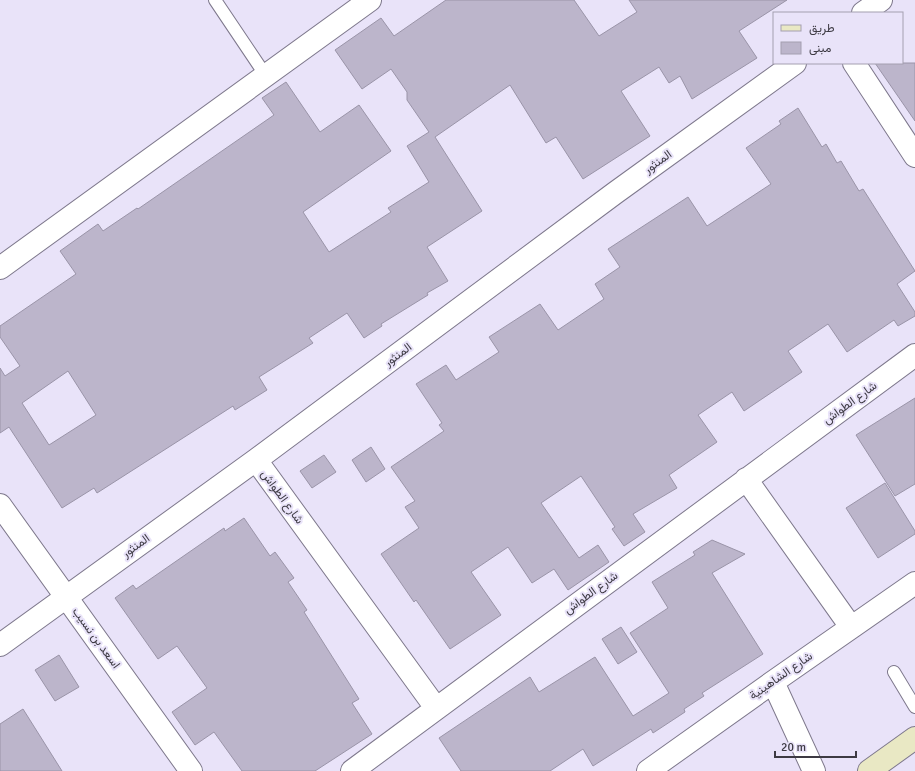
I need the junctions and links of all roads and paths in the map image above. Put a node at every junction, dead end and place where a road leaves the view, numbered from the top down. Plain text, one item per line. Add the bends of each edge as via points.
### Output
1 (215, 0) edge
2 (370, 0) edge
3 (881, 0) edge
4 (864, 12) edge
5 (794, 64) edge
6 (855, 64) edge
7 (266, 76) junction
8 (915, 156) edge
9 (0, 268) edge
10 (915, 355) edge
11 (256, 460) junction
12 (746, 479) junction
13 (0, 505) edge
14 (915, 583) edge
15 (66, 597) junction
16 (851, 628) junction
17 (0, 645) edge
18 (894, 672) dead end
19 (773, 682) junction
20 (915, 706) edge
21 (436, 708) junction
22 (915, 738) edge
23 (191, 771) edge
24 (352, 771) edge
25 (648, 771) edge
26 (814, 771) edge
27 (869, 771) edge

1 - 7 lane
2 - 7 street
3 - 4 street
5 - 11 street, المنثور
6 - 8 street
7 - 9 street
10 - 12 street, شارع الطواش
11 - 15 street, المنثور
11 - 21 street, شارع الطواش
12 - 16 street
12 - 21 street, شارع الطواش
13 - 15 street, اسعد بن نسيب
14 - 16 street, شارع الشاهينية
15 - 17 street, المنثور
15 - 23 street, اسعد بن نسيب
16 - 19 street, شارع الشاهينية
18 - 20 lane
19 - 25 street, شارع الشاهينية
19 - 26 street
21 - 24 street, شارع الطواش
22 - 27 street

